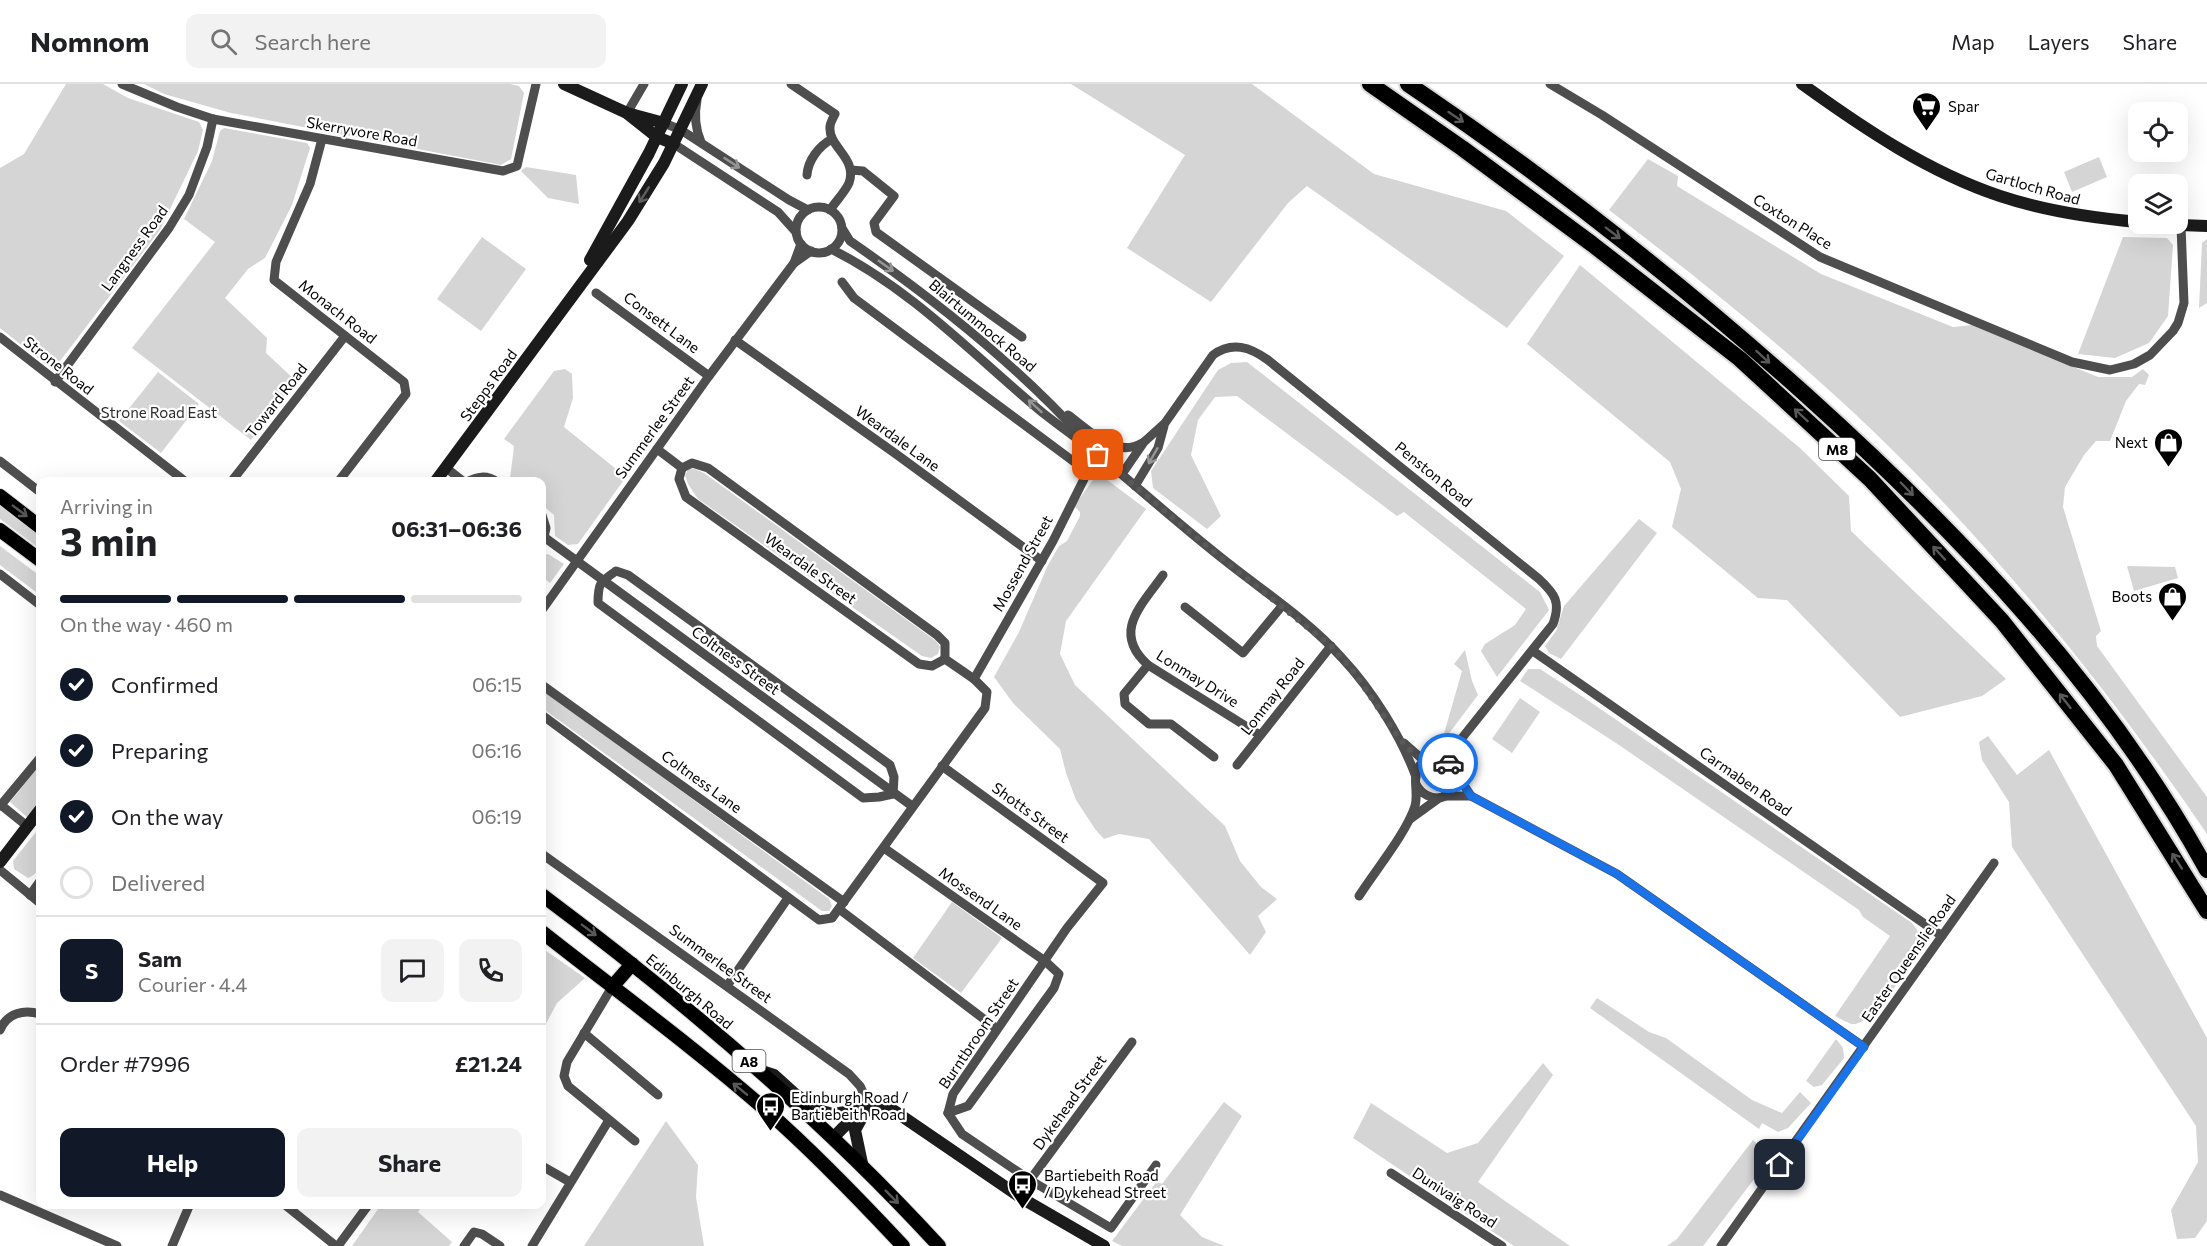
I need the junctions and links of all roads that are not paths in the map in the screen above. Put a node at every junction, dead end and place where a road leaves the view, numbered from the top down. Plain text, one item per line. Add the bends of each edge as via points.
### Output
1 (122, 84) edge
2 (536, 84) edge
3 (564, 84) edge
4 (644, 84) edge
5 (682, 84) edge
6 (791, 84) edge
7 (1370, 84) edge
8 (1408, 84) edge
9 (1550, 84) edge
10 (1802, 84) edge
11 (701, 87) edge
12 (627, 113) junction
13 (213, 119) junction
14 (664, 123) junction
15 (681, 129) junction
16 (657, 137) junction
17 (322, 139) junction
18 (832, 139) junction
19 (674, 144) junction
20 (702, 144) junction
21 (851, 170) junction
22 (807, 175) dead end
23 (808, 210) junction
24 (830, 210) junction
25 (2128, 221) edge
26 (2188, 226) edge
27 (2207, 226) edge
28 (842, 228) junction
29 (796, 232) junction
30 (2181, 234) edge
31 (801, 244) junction
32 (831, 249) junction
33 (811, 251) junction
34 (794, 264) junction
35 (842, 282) dead end
36 (597, 293) dead end
37 (565, 306) junction
38 (345, 336) junction
39 (1022, 337) dead end
40 (0, 338) edge
41 (735, 340) junction
42 (709, 376) junction
43 (55, 381) junction
44 (1051, 403) junction
45 (1165, 423) junction
46 (1144, 442) junction
47 (657, 449) junction
48 (1098, 455) junction
49 (0, 461) edge
50 (445, 467) junction
51 (682, 468) junction
52 (1122, 474) junction
53 (180, 477) edge
54 (235, 477) edge
55 (342, 477) edge
56 (438, 477) edge
57 (458, 477) edge
58 (1135, 486) junction
59 (36, 489) edge
60 (0, 496) edge
61 (36, 523) edge
62 (0, 530) edge
63 (546, 540) edge
64 (36, 557) edge
65 (1042, 561) junction
66 (577, 562) junction
67 (0, 574) edge
68 (1163, 575) dead end
69 (602, 581) junction
70 (36, 602) edge
71 (546, 605) edge
72 (1282, 606) junction
73 (1185, 607) dead end
74 (1331, 646) junction
75 (1533, 651) junction
76 (945, 659) junction
77 (1148, 664) junction
78 (974, 679) junction
79 (546, 688) edge
80 (546, 718) edge
81 (1260, 735) junction
82 (1398, 737) junction
83 (1462, 738) junction
84 (1214, 757) dead end
85 (1430, 759) junction
86 (36, 763) edge
87 (1237, 765) dead end
88 (942, 766) junction
89 (1454, 769) junction
90 (1416, 781) junction
91 (893, 794) junction
92 (1471, 796) junction
93 (1442, 797) junction
94 (0, 806) edge
95 (912, 806) junction
96 (36, 815) edge
97 (1410, 819) junction
98 (27, 826) junction
99 (2184, 828) junction
100 (884, 849) junction
101 (2207, 855) edge
102 (546, 857) edge
103 (0, 862) edge
104 (1994, 862) dead end
105 (0, 870) edge
106 (2207, 870) edge
107 (1103, 883) joint
108 (36, 887) edge
109 (30, 895) junction
110 (1359, 896) dead end
111 (788, 897) junction
112 (546, 898) edge
113 (36, 900) edge
114 (842, 905) junction
115 (2207, 911) edge
116 (546, 935) edge
117 (1942, 936) junction
118 (1045, 961) junction
119 (632, 964) junction
120 (1059, 974) joint
121 (727, 986) junction
122 (612, 987) junction
123 (36, 1013) edge
124 (997, 1029) junction
125 (0, 1030) edge
126 (584, 1032) junction
127 (1132, 1042) dead end
128 (1864, 1047) junction
129 (759, 1069) junction
130 (658, 1095) dead end
131 (868, 1108) junction
132 (948, 1113) junction
133 (609, 1120) junction
134 (833, 1138) junction
135 (635, 1141) dead end
136 (813, 1155) junction
137 (1156, 1165) dead end
138 (546, 1168) edge
139 (863, 1168) junction
140 (1391, 1173) dead end
141 (1030, 1180) junction
142 (570, 1182) junction
143 (0, 1195) edge
144 (188, 1209) edge
145 (290, 1209) edge
146 (365, 1209) edge
147 (117, 1246) edge
148 (172, 1246) edge
149 (337, 1246) edge
150 (464, 1246) edge
151 (500, 1246) edge
152 (532, 1246) edge
153 (903, 1246) edge
154 (939, 1246) edge
155 (1104, 1246) edge
156 (1502, 1246) edge
157 (1721, 1246) edge

1 - 13 street, Skerryvore Road
2 - 17 street, Skerryvore Road via 517,165 503,171
3 - 12 main road
4 - 12 street
5 - 14 main road, Stepps Road
6 - 18 street via 835,114 829,128
115 -> 7 highway, M8 via 2116,765 2002,621 1870,479 1740,359 1472,154
8 -> 99 highway, M8 via 1617,235 1742,337 1884,465 2022,609 2136,753
9 - 30 street, Coxton Place via 1820,257 2072,362 2110,370 2134,364 2150,355 2173,331 2184,303
10 - 25 main road, Gartloch Road via 1896,147 1977,187 2046,209
11 - 15 main road, Stepps Road
11 - 20 street via 695,119
12 - 14 main road
12 - 16 main road
13 - 17 street, Skerryvore Road
13 - 43 street, Langness Road via 189,195 170,228
14 - 15 street
14 - 16 main road, Stepps Road
15 - 19 main road, Stepps Road
15 - 20 street
16 - 19 main road
16 - 37 main road, Stepps Road
17 - 38 street, Monach Road via 310,184 276,262 274,280
18 - 21 street
18 - 22 street via 814,154
19 - 29 street via 778,212
19 -> 37 main road, Stepps Road via 628,221
20 -> 23 street
21 - 24 street via 849,184
21 - 39 street via 862,171 894,196 874,223 876,232
23 - 24 street
23 - 29 street via 801,215
24 - 28 street
26 - 27 main road
28 - 32 street
28 -> 44 street, Blairtummock Road via 850,241 940,306
29 - 31 street
31 - 33 street
31 - 34 street
32 - 33 street
48 -> 32 street, Blairtummock Road via 932,317 881,279
33 - 34 street
34 - 41 street, Summerlee Street
35 - 65 street, Mossend Street via 854,298 1081,467 1083,479
36 - 42 street, Consett Lane
37 - 50 main road, Stepps Road
38 - 54 street, Toward Road
38 - 55 street, Monach Road via 404,382 406,393
40 - 43 street, Strone Road
41 - 42 street, Summerlee Street
41 - 65 street, Weardale Lane
42 - 47 street, Summerlee Street
43 - 53 street, Strone Road
44 - 46 street via 1108,444 1126,448
44 - 48 street, Blairtummock Road
45 - 46 street, Penston Road
45 -> 58 street, Penston Road via 1158,448
45 - 75 street, Penston Road via 1213,356 1236,346 1255,350 1545,584 1556,600 1557,615
46 - 52 street, Penston Road
47 - 51 street
47 - 66 street, Summerlee Street
48 - 52 street, Blairtummock Road
49 - 59 street
50 - 56 main road, Stepps Road
50 - 57 street
51 - 76 street, Weardale Street via 692,463 708,468 937,635 945,643
51 - 76 street, Weardale Street via 679,479 686,497 919,664 932,666
52 - 58 street, Blairtummock Road
58 - 72 street, Blairtummock Road
60 -> 61 main road
62 - 64 main road
63 - 66 street, Coltness Street
65 - 78 street, Mossend Street
66 - 69 street, Coltness Street
66 - 71 street, Summerlee Street
67 - 70 street
68 - 77 street, Lonmay Drive via 1130,628 1132,645
69 - 91 street, Coltness Street
69 - 91 street via 598,603 863,798
69 - 91 street via 616,571 628,575 890,765
72 - 73 street via 1243,653
72 - 74 street, Blairtummock Road
74 - 81 street, Lonmay Road
74 - 82 street, Blairtummock Road via 1360,680
75 - 83 street, Penston Road
75 - 117 street, Carmaben Road
76 - 78 street
77 - 81 street, Lonmay Drive
77 - 84 street via 1125,694 1125,705 1149,724 1171,724
78 - 88 street via 987,692 985,708
79 - 114 street, Coltness Lane
80 - 111 street
81 - 87 street, Lonmay Road
82 - 85 street, Blairtummock Road via 1415,753
82 - 90 street, Blairtummock Road
83 - 85 street
83 - 89 street
85 - 89 street via 1444,760
85 - 90 street via 1420,766
86 - 94 street
88 - 95 street
88 - 107 street, Shotts Street
89 - 92 street
89 - 93 street via 1453,789
90 - 93 street via 1424,794
90 - 97 street via 1416,801
91 - 95 street, Coltness Street
92 - 93 street
92 - 128 street via 1617,874
93 - 97 street
94 - 98 street
95 - 100 street
96 - 98 main road
97 - 110 street
98 - 103 main road
99 - 101 highway
99 - 106 highway, M8
100 - 114 street
100 - 118 street, Mossend Lane
102 - 121 street, Summerlee Street
104 - 117 street, Easter Queenslie Road
105 - 109 street
107 - 118 street, Burntbroom Street
108 - 109 street
109 - 113 street
111 - 114 street via 819,920 832,918
111 - 121 street
112 -> 119 main road, Edinburgh Road / A8
114 - 124 street, Coltness Lane
116 - 122 main road, A8
117 - 128 street, Easter Queenslie Road
118 - 120 street, Mossend Lane
118 - 124 street, Burntbroom Street
119 - 122 main road
119 - 129 main road, Edinburgh Road / A8
120 - 132 street, Burntbroom Street via 1054,988 968,1106
121 - 131 street, Summerlee Street via 849,1074 860,1086
122 - 126 street
136 -> 122 main road, A8 via 767,1111
123 - 125 street via 12,1015
124 - 132 street, Burntbroom Street via 952,1094
126 - 130 street
126 - 133 street via 567,1062 564,1076 568,1086
127 - 141 street, Dykehead Street
128 - 157 street, Easter Queenslie Road
129 - 131 main road via 774,1075 818,1110 833,1114
129 - 134 main road, Edinburgh Road / A8
131 - 134 main road
131 - 139 main road via 855,1130
131 - 155 main road via 894,1110 1023,1199
132 - 141 street via 962,1134
133 - 135 street
133 - 142 street
134 - 136 main road
134 - 139 main road, Edinburgh Road / A8
136 - 153 main road, A8
137 - 141 street via 1110,1228
138 - 142 street
139 -> 154 main road, Edinburgh Road / A8
140 - 156 street, Dunivaig Road
142 - 152 street
143 - 147 street
144 - 148 street
145 - 149 street
146 - 149 street
150 - 151 street via 474,1232

